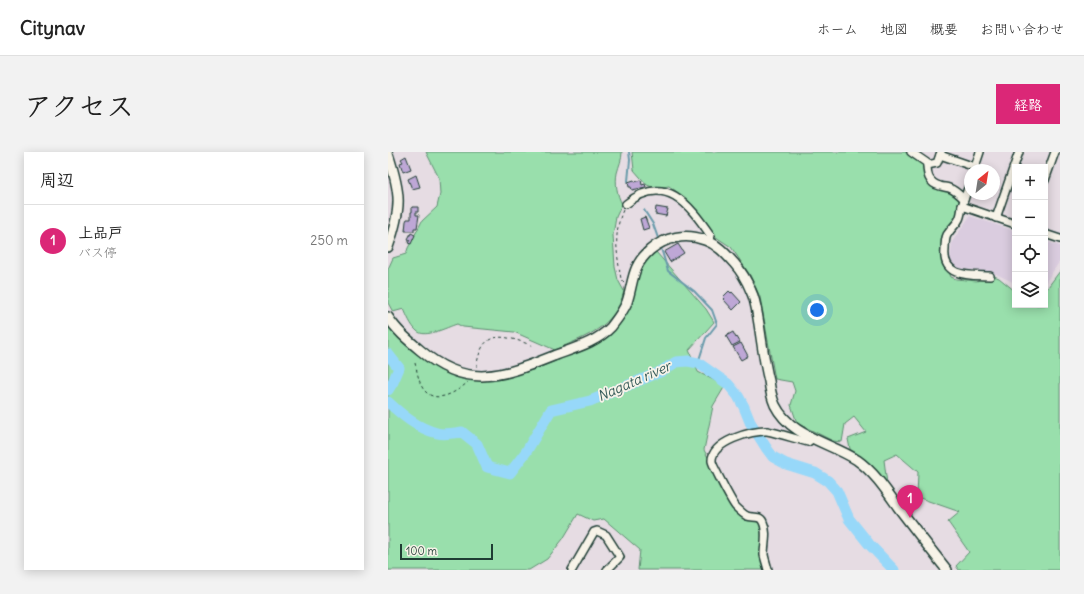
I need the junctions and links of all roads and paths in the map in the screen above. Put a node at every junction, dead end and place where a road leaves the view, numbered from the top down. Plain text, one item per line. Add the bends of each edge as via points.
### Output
1 (911, 152) edge
2 (980, 152) edge
3 (1019, 152) edge
4 (1055, 152) edge
5 (388, 154) edge
6 (941, 154) edge
7 (964, 164) edge
8 (976, 164) edge
9 (927, 165) junction
10 (1048, 172) edge
11 (964, 199) edge
12 (963, 202) junction
13 (626, 204) joint
14 (996, 218) junction
15 (1012, 223) edge
16 (1048, 235) edge
17 (1060, 239) edge
18 (705, 240) junction
19 (388, 247) edge
20 (990, 276) dead end
21 (631, 283) junction
22 (388, 317) edge
23 (812, 439) junction
24 (572, 570) edge
25 (607, 570) edge
26 (768, 570) edge
27 (946, 570) edge

1 - 9 street via 926,161
2 - 8 street
3 - 14 street
4 - 10 street
5 - 19 main road via 398,189 399,203 396,224
6 - 7 street
6 - 9 street via 937,163
9 - 12 street via 930,180 938,186 948,188
11 - 12 street
12 - 14 street
12 - 20 street via 961,216 946,237 944,257 952,271 958,274
13 - 18 street via 636,196 651,192 675,195 706,228 711,236
13 - 21 path via 618,224 616,238 621,279
14 - 15 street
16 - 17 street
18 - 21 main road via 679,237 658,243 639,262
18 - 23 main road via 717,246 730,259 747,282 756,305 766,370 775,404 787,422
21 - 22 main road via 628,299 619,317 600,336 591,342 534,364 495,376 465,374 441,366 403,336
23 - 26 street via 808,442 766,431 734,438 714,452 712,462 735,506 748,517 756,517 763,521 764,556
23 - 27 main road via 843,452 866,467
24 - 25 street via 594,532 597,532 606,535 620,557

